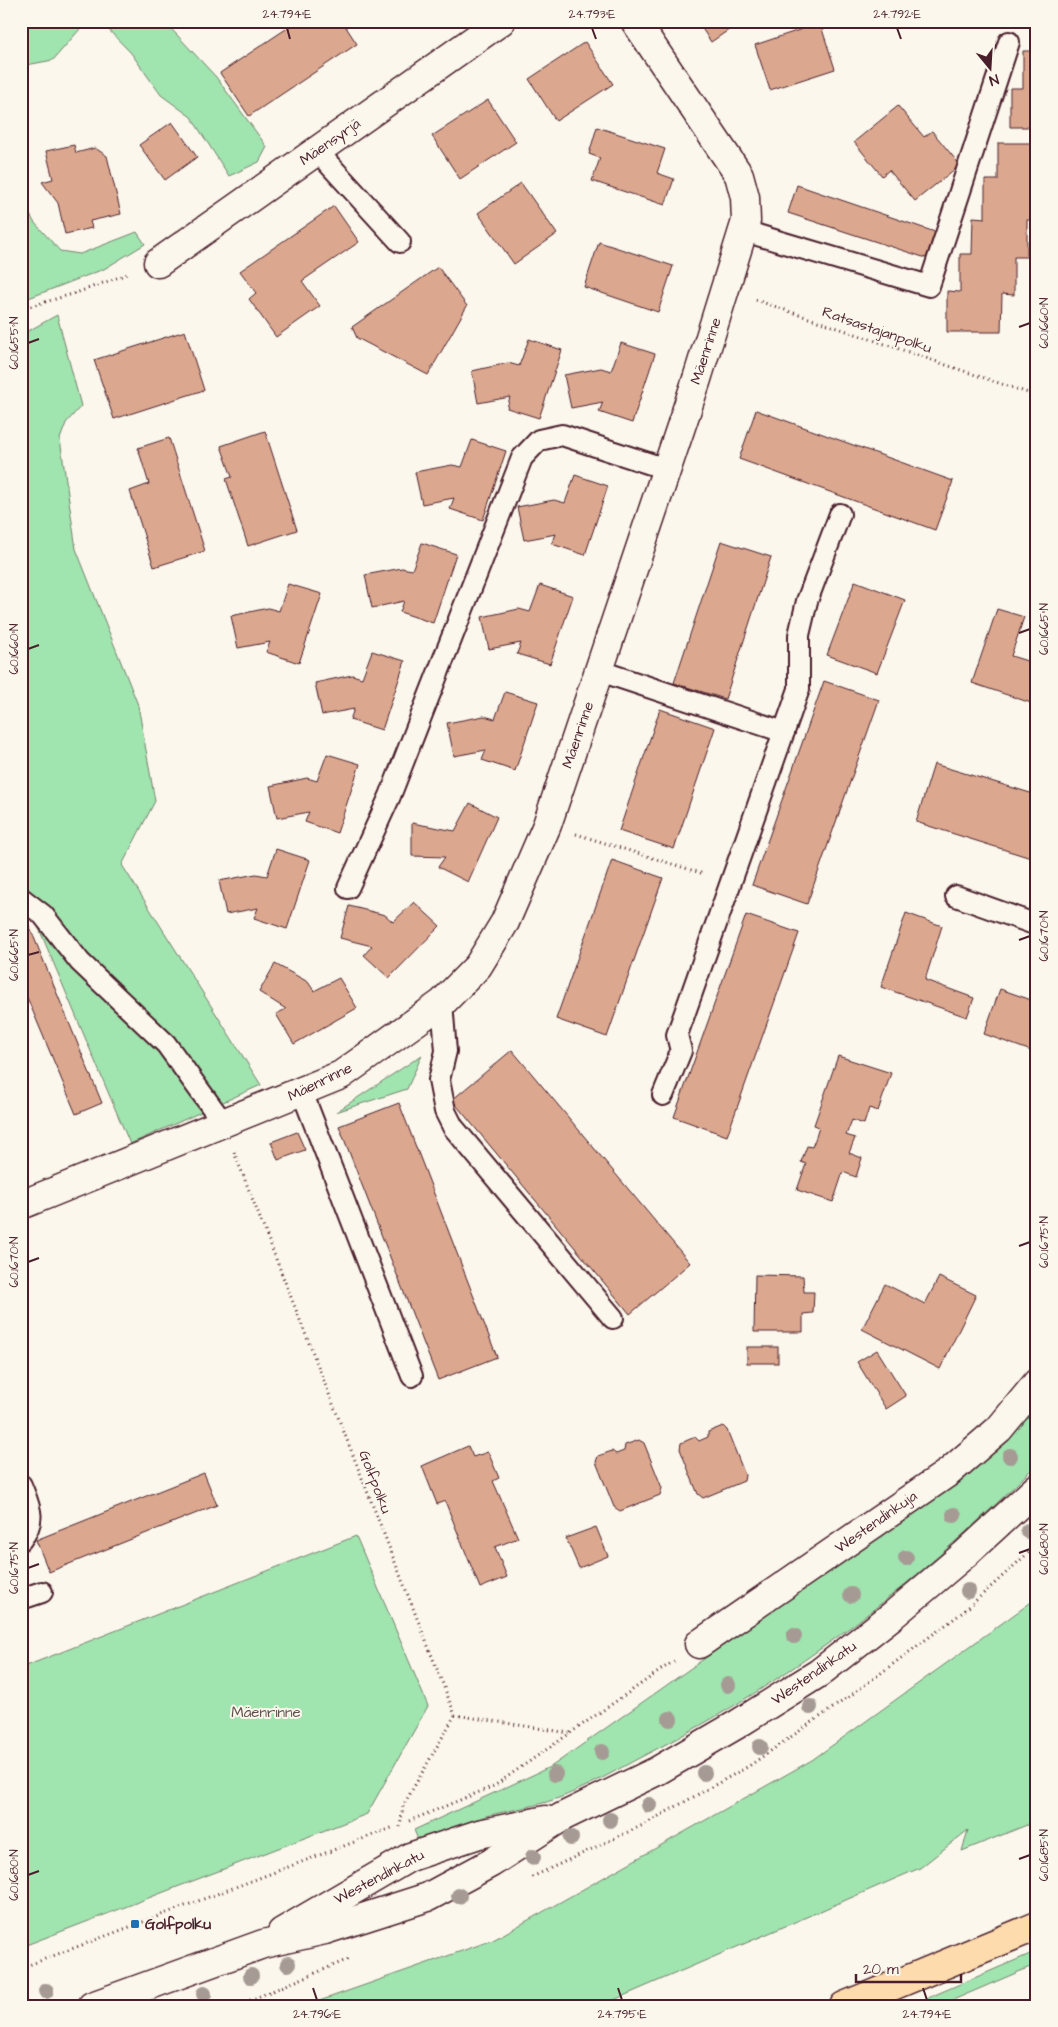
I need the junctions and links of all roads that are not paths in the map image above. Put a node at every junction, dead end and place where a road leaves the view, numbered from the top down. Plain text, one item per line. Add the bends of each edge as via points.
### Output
1 (501, 21) edge
2 (635, 21) edge
3 (1008, 42) dead end
4 (317, 151) junction
5 (744, 231) junction
6 (400, 242) dead end
7 (158, 263) road end
8 (666, 469) junction
9 (840, 514) dead end
10 (600, 671) junction
11 (784, 732) junction
12 (348, 888) dead end
13 (956, 896) dead end
14 (21, 898) edge
15 (1037, 925) edge
16 (442, 1003) junction
17 (302, 1092) junction
18 (663, 1095) dead end
19 (224, 1124) junction
20 (21, 1205) edge
21 (613, 1318) dead end
22 (412, 1376) dead end
23 (1037, 1383) edge
24 (21, 1485) edge
25 (1037, 1488) edge
26 (21, 1540) edge
27 (42, 1592) dead end
28 (21, 1596) edge
29 (699, 1644) road end
30 (562, 1817) junction
31 (1037, 1926) edge
32 (262, 1944) junction
33 (92, 2006) edge
34 (844, 2006) edge

1 - 4 street, Mäensyrjä
2 - 5 street, Mäenrinne via 740,175 745,197
3 - 5 lane via 929,286
4 - 6 lane
4 - 7 street, Mäensyrjä
5 - 8 street, Mäenrinne
8 - 10 street, Mäenrinne
8 - 12 lane via 562,435 538,440 522,458 390,796
9 - 11 lane via 799,635 799,689
10 - 11 lane
10 - 16 street, Mäenrinne via 547,825 505,922 478,966
11 - 18 lane via 677,1035 681,1051
13 - 15 lane
14 - 19 lane via 43,915 80,962 166,1044
16 - 17 street, Mäenrinne via 341,1075
16 - 21 lane via 446,1051 439,1080 445,1111 453,1127
17 - 19 street, Mäenrinne
17 - 22 lane
19 - 20 street, Mäenrinne
23 - 29 street, Westendinkuja via 999,1429 949,1472
24 - 26 lane via 32,1512 31,1523
25 - 30 street, Westendinkatu via 964,1556 819,1673 657,1771
27 - 28 lane
30 - 32 street, Westendinkatu via 491,1863 428,1897 325,1930
30 - 32 street, Westendinkatu via 479,1834 410,1857
31 - 34 highway
32 - 33 street, Westendinkatu

